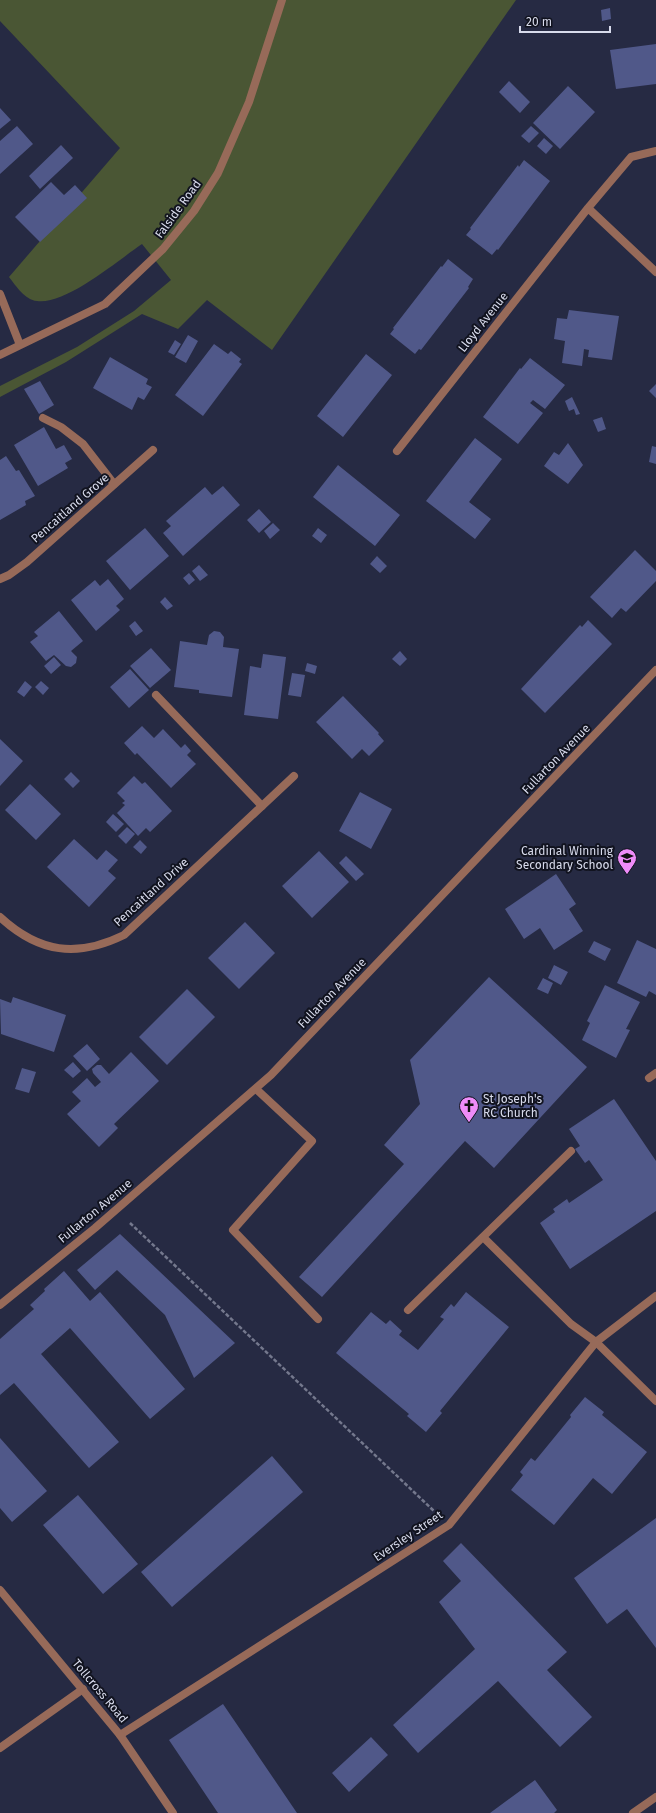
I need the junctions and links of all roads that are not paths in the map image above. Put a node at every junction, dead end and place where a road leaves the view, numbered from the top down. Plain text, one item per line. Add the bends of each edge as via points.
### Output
1 (282, 0) edge
2 (656, 151) edge
3 (588, 208) junction
4 (656, 272) edge
5 (0, 294) edge
6 (20, 345) junction
7 (0, 355) edge
8 (43, 418) dead end
9 (153, 450) dead end
10 (396, 451) dead end
11 (114, 484) junction
12 (0, 579) edge
13 (656, 670) edge
14 (156, 695) dead end
15 (294, 776) dead end
16 (262, 806) junction
17 (0, 917) edge
18 (656, 1073) edge
19 (649, 1078) dead end
20 (256, 1089) junction
21 (571, 1151) dead end
22 (483, 1237) junction
23 (656, 1296) edge
24 (0, 1305) edge
25 (408, 1310) dead end
26 (318, 1319) dead end
27 (596, 1342) junction
28 (656, 1402) edge
29 (0, 1590) edge
30 (83, 1689) junction
31 (120, 1735) junction
32 (0, 1748) edge
33 (656, 1797) edge
34 (173, 1813) edge
35 (633, 1813) edge

1 - 6 street, Falside Road via 249,102 218,173 194,211 163,249 105,304
2 - 3 street, Lloyd Avenue via 631,157
3 - 4 street
3 - 10 street, Lloyd Avenue
5 - 6 street
6 - 7 street, Falside Road
8 - 11 street via 61,427 83,444
9 - 11 street, Pencaitland Grove
11 - 12 street, Pencaitland Grove via 27,562
13 - 20 street, Fullarton Avenue
14 - 16 street
15 - 16 street, Pencaitland Drive
16 - 17 street, Pencaitland Drive via 124,935 106,944 87,949 51,948 19,934
18 - 19 street
20 - 24 street, Fullarton Avenue via 116,1210
20 - 26 street via 312,1141 233,1230
21 - 22 street
22 - 25 street
22 - 27 street via 571,1324
23 - 27 street, Eversley Street
27 - 28 street
27 - 31 street, Eversley Street via 449,1525
29 - 30 street, Tollcross Road
30 - 31 street, Tollcross Road
30 - 32 street
31 - 34 street, Tollcross Road
33 - 35 street

